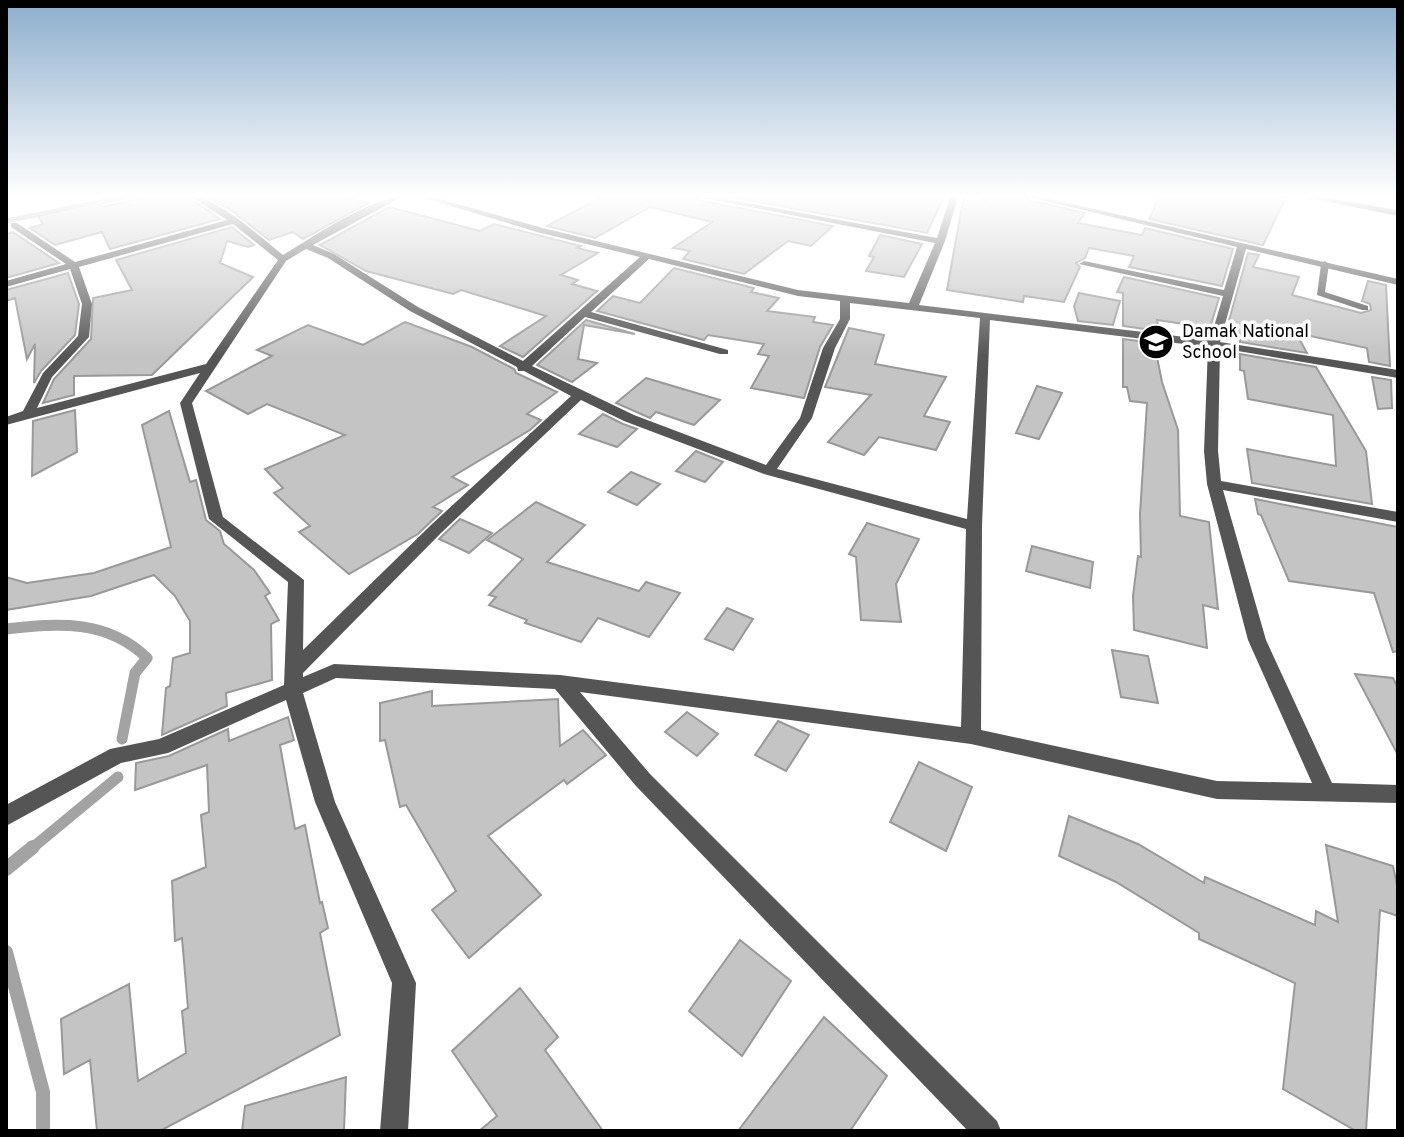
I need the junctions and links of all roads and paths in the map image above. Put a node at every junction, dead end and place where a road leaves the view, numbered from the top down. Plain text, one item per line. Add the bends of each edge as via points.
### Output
1 (52, 250) edge
2 (128, 250) edge
3 (271, 250) edge
4 (296, 250) edge
5 (316, 250) edge
6 (620, 250) edge
7 (936, 250) edge
8 (1241, 250) edge
9 (1261, 250) edge
10 (646, 257) junction
11 (283, 259) junction
12 (1084, 264) dead end
13 (1325, 264) junction
14 (74, 265) junction
15 (1398, 282) edge
16 (6, 284) edge
17 (1228, 294) junction
18 (845, 299) junction
19 (913, 307) junction
20 (1365, 308) dead end
21 (583, 313) junction
22 (985, 317) junction
23 (1214, 344) junction
24 (724, 352) dead end
25 (209, 367) junction
26 (522, 368) junction
27 (1398, 374) edge
28 (579, 395) junction
29 (28, 414) junction
30 (6, 421) edge
31 (769, 471) junction
32 (1214, 484) junction
33 (1398, 517) edge
34 (974, 526) junction
35 (294, 670) junction
36 (560, 682) junction
37 (293, 692) junction
38 (971, 736) junction
39 (1327, 794) junction
40 (1398, 794) edge
41 (6, 816) edge
42 (394, 1131) edge
43 (987, 1131) edge

1 - 14 street
2 - 14 street
3 - 11 street
4 - 11 street
5 - 26 street
6 - 10 street
7 - 19 street
8 - 17 street
9 - 13 street
10 - 18 street via 762,286
10 - 21 street
11 - 25 street
12 - 17 street
13 - 15 street
13 - 20 lane via 1320,293
14 - 16 street
14 - 29 street via 87,304 83,337 47,376
17 - 23 street
18 - 19 street
18 - 31 street via 845,319 829,348 806,418
19 - 22 street
21 - 24 street
21 - 26 street
22 - 23 street
22 - 34 street
23 - 27 street
23 - 32 street
25 - 29 street
25 - 35 street via 186,403 216,519 296,580
26 - 28 street
28 - 31 street
28 - 35 street
29 - 30 street
31 - 34 street
32 - 33 street
32 - 39 street via 1257,640
34 - 38 street
35 - 37 street
36 - 37 street via 334,671
36 - 38 street
36 - 43 street via 643,780
37 - 41 street via 161,747 117,755
37 - 42 street via 325,802 404,983
38 - 39 street via 1217,790
39 - 40 street

